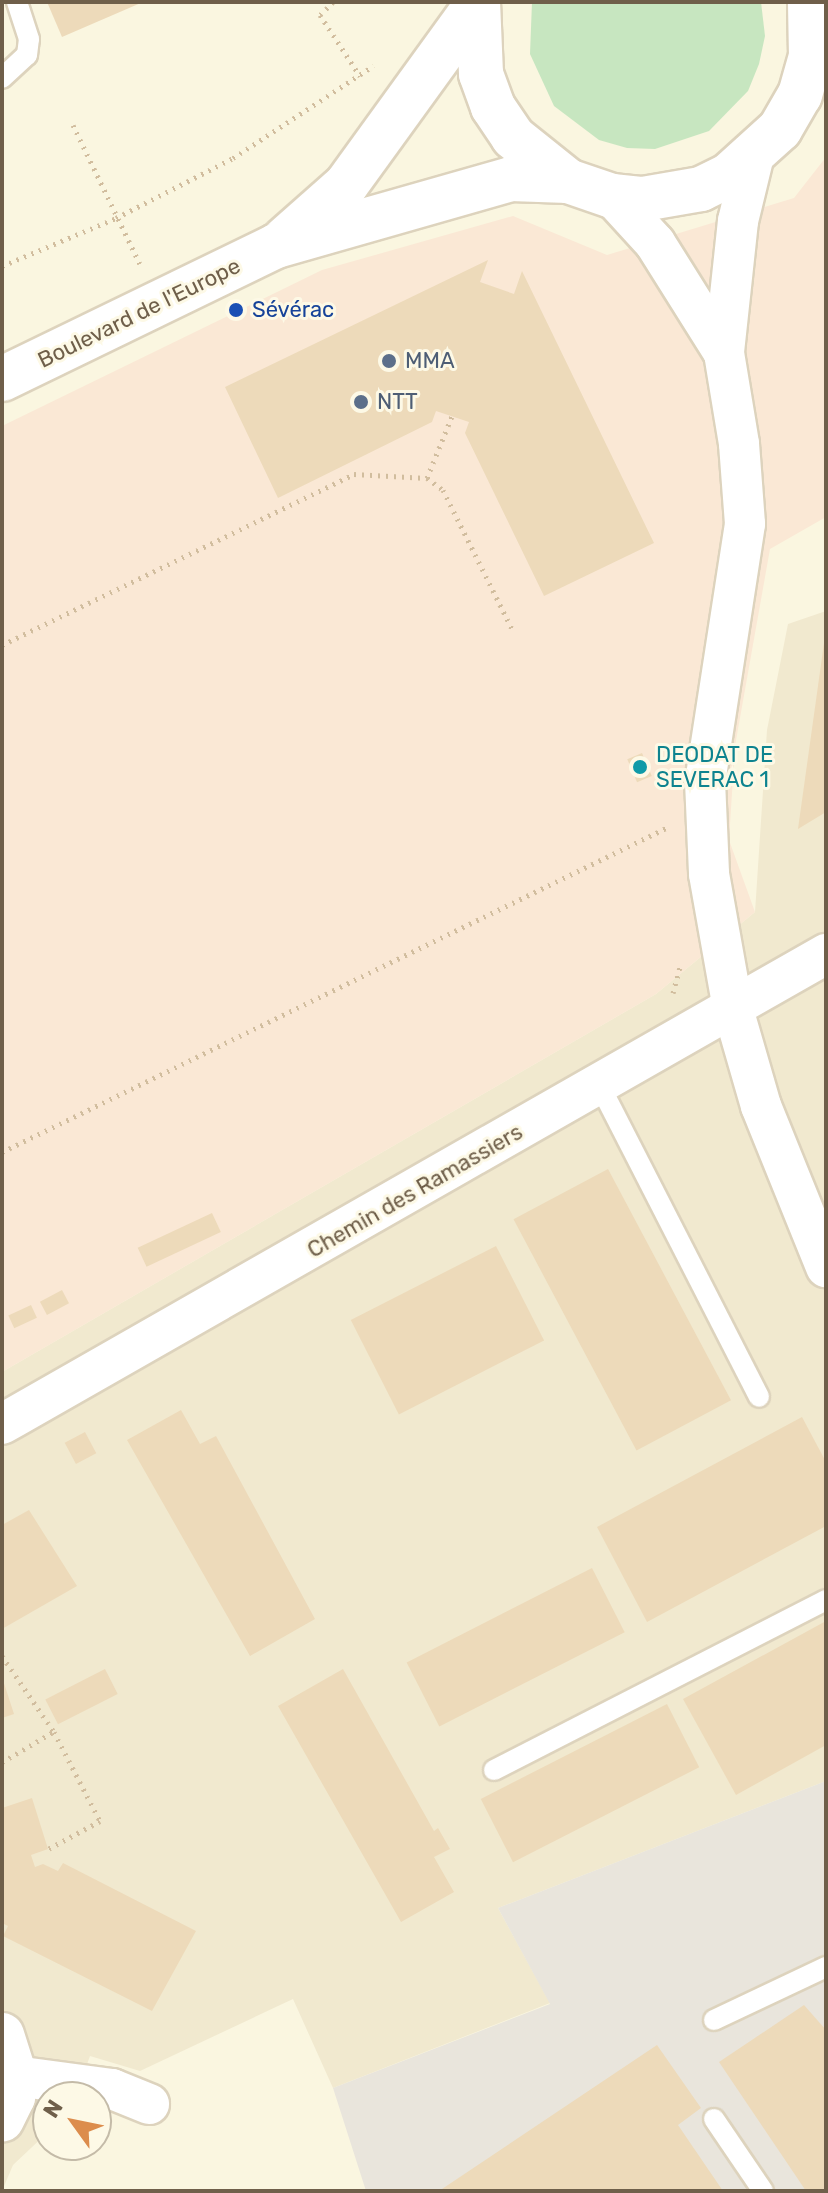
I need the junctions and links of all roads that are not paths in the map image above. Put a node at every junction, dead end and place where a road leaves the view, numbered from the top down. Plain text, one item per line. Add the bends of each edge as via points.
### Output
1 (17, 2) edge
2 (810, 2) edge
3 (477, 3) edge
4 (818, 48) edge
5 (2, 78) edge
6 (753, 159) junction
7 (568, 181) junction
8 (612, 196) junction
9 (276, 246) junction
10 (724, 353) junction
11 (2, 379) edge
12 (826, 954) edge
13 (733, 1009) junction
14 (600, 1086) junction
15 (826, 1267) edge
16 (759, 1397) dead end
17 (2, 1424) edge
18 (826, 1600) edge
19 (494, 1770) dead end
20 (826, 1967) edge
21 (714, 2020) dead end
22 (8, 2056) edge
23 (149, 2104) dead end
24 (714, 2119) dead end
25 (3, 2121) edge
26 (763, 2191) edge

1 - 5 lane via 29,39 27,55
2 - 4 street, Boulevard de l'Europe
3 - 7 street, Boulevard de l'Europe via 479,62 493,107 513,137
3 - 9 street, Boulevard de l'Europe via 346,185
4 - 6 street, Boulevard de l'Europe via 800,95 780,129
6 - 8 street, Boulevard de l'Europe via 701,189 643,199
6 - 10 street via 738,221
7 - 8 street, Boulevard de l'Europe
7 - 9 street, Boulevard de l'Europe via 511,179
8 - 10 street via 655,243
9 - 11 street, Boulevard de l'Europe
10 - 13 street via 745,524 705,781 714,913
12 - 13 street, Chemin des Ramassiers
13 - 14 street, Chemin des Ramassiers
13 - 15 street via 761,1106
14 - 16 lane
14 - 17 street, Chemin des Ramassiers
18 - 19 lane
20 - 21 lane
22 - 23 street
22 - 25 street
24 - 26 lane

